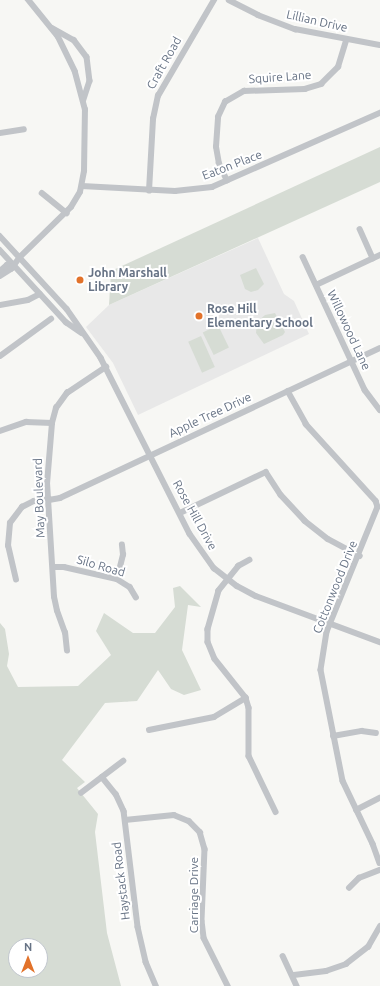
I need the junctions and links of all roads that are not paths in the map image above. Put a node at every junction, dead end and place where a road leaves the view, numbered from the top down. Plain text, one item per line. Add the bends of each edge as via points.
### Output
1 (28, 0) edge
2 (214, 0) edge
3 (229, 0) edge
4 (51, 28) junction
5 (346, 40) junction
6 (380, 45) edge
7 (84, 100) junction
8 (380, 113) edge
9 (24, 129) dead end
10 (0, 133) edge
11 (227, 181) junction
12 (82, 186) junction
13 (149, 191) junction
14 (42, 193) dead end
15 (66, 213) junction
16 (360, 229) dead end
17 (0, 236) edge
18 (0, 250) edge
19 (380, 255) edge
20 (303, 256) dead end
21 (373, 258) junction
22 (16, 260) junction
23 (0, 271) edge
24 (0, 276) edge
25 (316, 285) junction
26 (40, 294) junction
27 (0, 305) edge
28 (51, 319) dead end
29 (83, 334) junction
30 (380, 348) edge
31 (0, 356) edge
32 (352, 361) junction
33 (106, 367) junction
34 (288, 391) junction
35 (380, 410) edge
36 (52, 422) junction
37 (0, 432) edge
38 (151, 455) junction
39 (49, 500) junction
40 (379, 507) edge
41 (180, 512) junction
42 (122, 545) dead end
43 (360, 556) junction
44 (250, 560) dead end
45 (53, 567) junction
46 (227, 578) junction
47 (16, 580) dead end
48 (117, 580) junction
49 (136, 597) dead end
50 (331, 624) junction
51 (380, 642) edge
52 (67, 651) dead end
53 (246, 698) junction
54 (149, 730) dead end
55 (376, 733) dead end
56 (333, 736) junction
57 (123, 761) dead end
58 (102, 777) junction
59 (81, 793) dead end
60 (380, 798) edge
61 (356, 810) junction
62 (276, 812) dead end
63 (125, 820) junction
64 (380, 864) edge
65 (380, 870) edge
66 (349, 888) dead end
67 (380, 926) edge
68 (283, 956) dead end
69 (294, 975) junction
70 (156, 986) edge
71 (228, 986) edge
72 (297, 986) edge

1 - 4 street
2 - 13 street, Craft Road via 158,96 153,119
3 - 5 street, Lillian Drive via 278,23
4 - 7 street via 73,66
4 - 7 street via 74,40 87,57 90,81
5 - 6 street, Lillian Drive
5 - 11 street, Squire Lane via 338,67 321,84 305,89 244,90 225,102 218,117 216,147 219,164
7 - 12 street via 87,139
8 - 11 street, Eaton Place
9 - 10 street
11 - 13 street, Eaton Place via 192,191
12 - 13 street, Eaton Place
12 - 15 street
14 - 15 street
15 - 22 street
16 - 21 street
17 - 22 street, Rose Hill Drive
18 - 22 street, Rose Hill Drive
19 - 21 street
20 - 25 street, Willowood Lane
21 - 25 street
22 - 23 street
22 - 24 street via 10,270
22 - 26 street, Rose Hill Drive
22 - 29 street, Rose Hill Drive via 67,309
25 - 32 street, Willowood Lane
26 - 27 street via 28,300
26 - 29 street, Rose Hill Drive via 66,322
28 - 31 street
29 - 33 street, Rose Hill Drive
30 - 32 street, Apple Tree Drive
32 - 34 street, Apple Tree Drive
32 - 35 street, Willowood Lane via 365,390
33 - 36 street, May Boulevard via 67,393 56,408
33 - 38 street, Rose Hill Drive
34 - 38 street, Apple Tree Drive
34 - 40 street, Cottonwood Drive via 306,424
36 - 37 street via 26,422
36 - 39 street, May Boulevard via 47,467
38 - 39 street, Apple Tree Drive via 60,498
38 - 41 street, Rose Hill Drive
39 - 45 street, May Boulevard
39 - 47 street, Apple Tree Drive via 34,501 22,507 10,523 8,546
40 - 43 street, Cottonwood Drive
41 - 43 street via 266,472 281,495 305,521 328,539
41 - 46 street, Rose Hill Drive via 200,551
42 - 48 street via 124,555
43 - 50 street, Cottonwood Drive
44 - 46 street via 239,566
45 - 48 street, Silo Road via 64,567
45 - 52 street, May Boulevard via 55,604 66,633
46 - 50 street, Rose Hill Drive via 256,596
46 - 53 street via 216,598 208,629 208,642 215,659
48 - 49 street, Silo Road via 130,587
50 - 51 street, Rose Hill Drive
50 - 56 street, Cottonwood Drive via 324,646 321,670
53 - 54 street via 214,717
53 - 62 street via 249,708 249,756
55 - 56 street via 362,731
56 - 61 street, Cottonwood Drive via 343,781
57 - 58 street
58 - 59 street
58 - 63 street, Haystack Road via 120,801
60 - 61 street
61 - 64 street, Cottonwood Drive
63 - 70 street, Haystack Road via 138,927 146,962
63 - 71 street, Carriage Drive via 174,815 189,821 200,832 205,849 202,921 204,938
65 - 66 street via 359,878
67 - 69 street via 368,947 346,964 326,971
68 - 69 street
69 - 72 street

